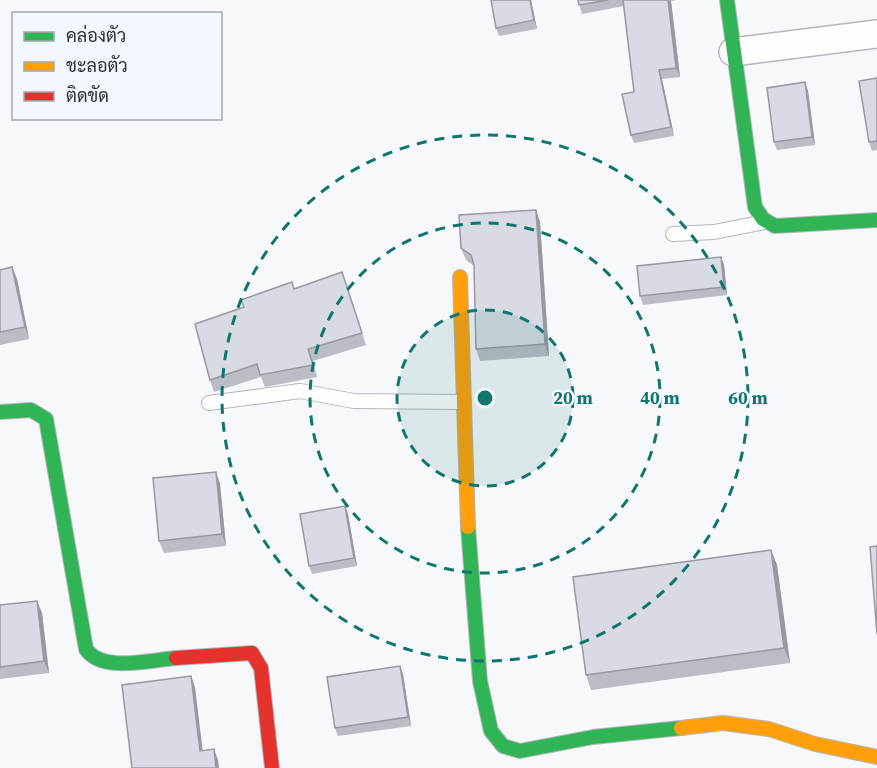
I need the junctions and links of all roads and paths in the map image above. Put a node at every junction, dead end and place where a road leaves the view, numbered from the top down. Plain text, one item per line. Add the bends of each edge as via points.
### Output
1 (727, 0) edge
2 (877, 34) edge
3 (733, 52) junction
4 (877, 220) edge
5 (764, 222) junction
6 (673, 234) dead end
7 (460, 277) dead end
8 (462, 402) junction
9 (209, 403) dead end
10 (0, 412) edge
11 (877, 757) edge
12 (272, 768) edge

1 - 3 street
2 - 3 street
3 - 5 street via 756,207
4 - 5 street via 775,226
5 - 6 lane via 714,232
7 - 8 street
8 - 9 lane via 354,401 300,391
8 - 11 street via 470,582 480,681 491,731 503,746 520,751 593,737 723,723 769,729
10 - 12 street via 31,410 46,419 86,649 92,658 108,663 252,653 261,668

